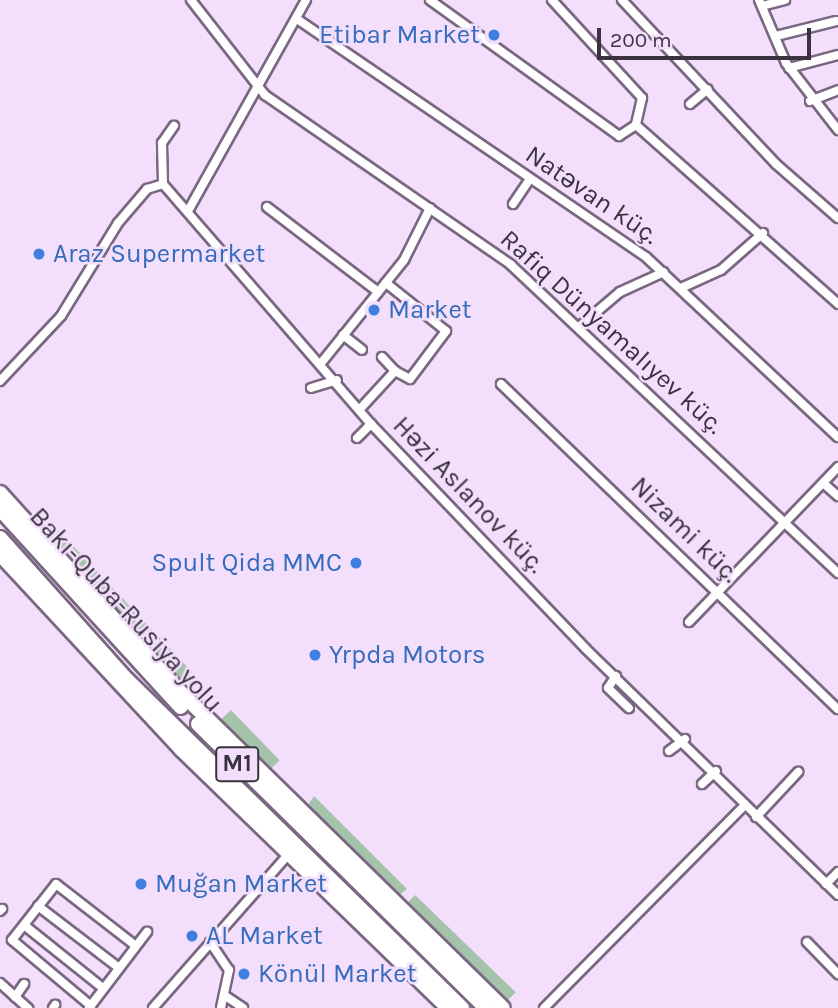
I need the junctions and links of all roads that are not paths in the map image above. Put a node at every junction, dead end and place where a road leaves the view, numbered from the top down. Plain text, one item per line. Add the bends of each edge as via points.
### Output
1 (306, 0) edge
2 (430, 0) edge
3 (552, 0) edge
4 (622, 0) edge
5 (785, 0) edge
6 (194, 1) edge
7 (760, 3) edge
8 (297, 19) junction
9 (836, 21) dead end
10 (776, 36) junction
11 (838, 55) edge
12 (789, 68) junction
13 (708, 89) junction
14 (838, 90) edge
15 (260, 91) junction
16 (810, 101) junction
17 (690, 104) dead end
18 (636, 125) junction
19 (174, 126) dead end
20 (838, 130) edge
21 (530, 179) junction
22 (163, 184) junction
23 (513, 204) dead end
24 (267, 207) dead end
25 (430, 208) junction
26 (188, 211) junction
27 (838, 218) edge
28 (763, 233) junction
29 (664, 272) junction
30 (386, 283) junction
31 (681, 288) junction
32 (379, 292) junction
33 (838, 304) edge
34 (580, 326) junction
35 (343, 335) junction
36 (362, 350) dead end
37 (382, 357) dead end
38 (322, 362) junction
39 (395, 371) junction
40 (337, 380) junction
41 (0, 381) edge
42 (501, 384) dead end
43 (311, 388) dead end
44 (360, 409) junction
45 (371, 424) junction
46 (838, 437) edge
47 (356, 438) dead end
48 (838, 467) edge
49 (823, 483) junction
50 (0, 493) edge
51 (838, 496) edge
52 (0, 509) edge
53 (785, 522) junction
54 (0, 538) edge
55 (0, 554) edge
56 (838, 573) edge
57 (720, 591) junction
58 (689, 622) dead end
59 (616, 676) junction
60 (629, 708) dead end
61 (838, 709) edge
62 (685, 739) junction
63 (669, 751) dead end
64 (716, 771) junction
65 (798, 772) dead end
66 (702, 784) dead end
67 (745, 805) junction
68 (756, 817) junction
69 (289, 853) junction
70 (838, 872) edge
71 (825, 884) junction
72 (838, 895) edge
73 (38, 906) junction
74 (24, 925) junction
75 (147, 932) dead end
76 (210, 942) junction
77 (807, 943) dead end
78 (136, 946) junction
79 (118, 968) junction
80 (838, 974) edge
81 (0, 983) edge
82 (24, 984) dead end
83 (103, 988) junction
84 (224, 995) junction
85 (15, 997) junction
86 (90, 1007) edge
87 (28, 1008) edge
88 (153, 1008) edge
89 (221, 1008) edge
90 (243, 1008) edge
91 (448, 1008) edge
92 (463, 1008) edge
93 (486, 1008) edge
94 (503, 1008) edge
95 (544, 1008) edge

1 - 8 street
2 - 18 street via 619,136
3 - 18 street via 642,98
4 - 13 street
5 - 7 street
6 - 15 street, Rafiq Dünyamalıyev küç.
7 - 10 street
8 - 15 street
8 - 21 street, Natəvan küç.
9 - 10 street
10 - 12 street
11 - 12 street
12 - 16 street
13 - 17 street
13 - 27 street via 768,157
14 - 16 street
15 - 25 street, Rafiq Dünyamalıyev küç.
15 - 26 street
16 - 20 street
18 - 28 street
19 - 22 street via 162,143
21 - 23 street
21 - 29 street, Natəvan küç.
22 - 26 street, Həzi Aslanov küç.
22 - 41 street via 142,195 92,262 61,316
24 - 32 street
25 - 30 street
25 - 34 street, Rafiq Dünyamalıyev küç. via 512,265
26 - 38 street, Həzi Aslanov küç.
28 - 31 street via 722,270
28 - 33 street
29 - 31 street, Natəvan küç.
29 - 34 street via 620,292
30 - 32 street
30 - 39 street via 446,331 410,379
31 - 46 street, Natəvan küç.
32 - 35 street
34 - 53 street, Rafiq Dünyamalıyev küç.
35 - 36 street
35 - 38 street
37 - 39 street
38 - 40 street, Həzi Aslanov küç.
39 - 44 street
40 - 43 street
40 - 44 street, Həzi Aslanov küç.
42 - 57 street, Nizami küç.
44 - 45 street, Həzi Aslanov küç.
45 - 47 street
45 - 59 street, Həzi Aslanov küç.
48 - 49 street
49 - 51 street
49 - 53 street
50 - 94 highway via 170,682
52 - 93 highway, Bakı-Quba-Rusiya yolu / M1 via 136,662
53 - 56 street, Rafiq Dünyamalıyev küç.
53 - 57 street
54 - 92 highway, Bakı-Quba-Rusiya yolu / M1 via 127,680
55 - 69 highway via 100,666
57 - 58 street
57 - 61 street, Nizami küç.
59 - 60 street via 608,688
59 - 62 street, Həzi Aslanov küç.
62 - 63 street
62 - 64 street, Həzi Aslanov küç.
64 - 66 street
64 - 67 street, Həzi Aslanov küç.
65 - 68 street
67 - 68 street, Həzi Aslanov küç.
67 - 95 street
68 - 71 street, Həzi Aslanov küç.
69 - 76 street
69 - 91 highway
70 - 71 street
71 - 72 street, Həzi Aslanov küç.
73 - 74 street
73 - 78 street via 59,885
73 - 79 street
74 - 83 street
74 - 86 street via 11,944
75 - 78 street
76 - 84 street via 229,970
76 - 88 street
77 - 80 street
78 - 79 street
79 - 83 street
81 - 85 street
82 - 85 street
83 - 86 street
84 - 89 street
84 - 90 street
85 - 87 street

